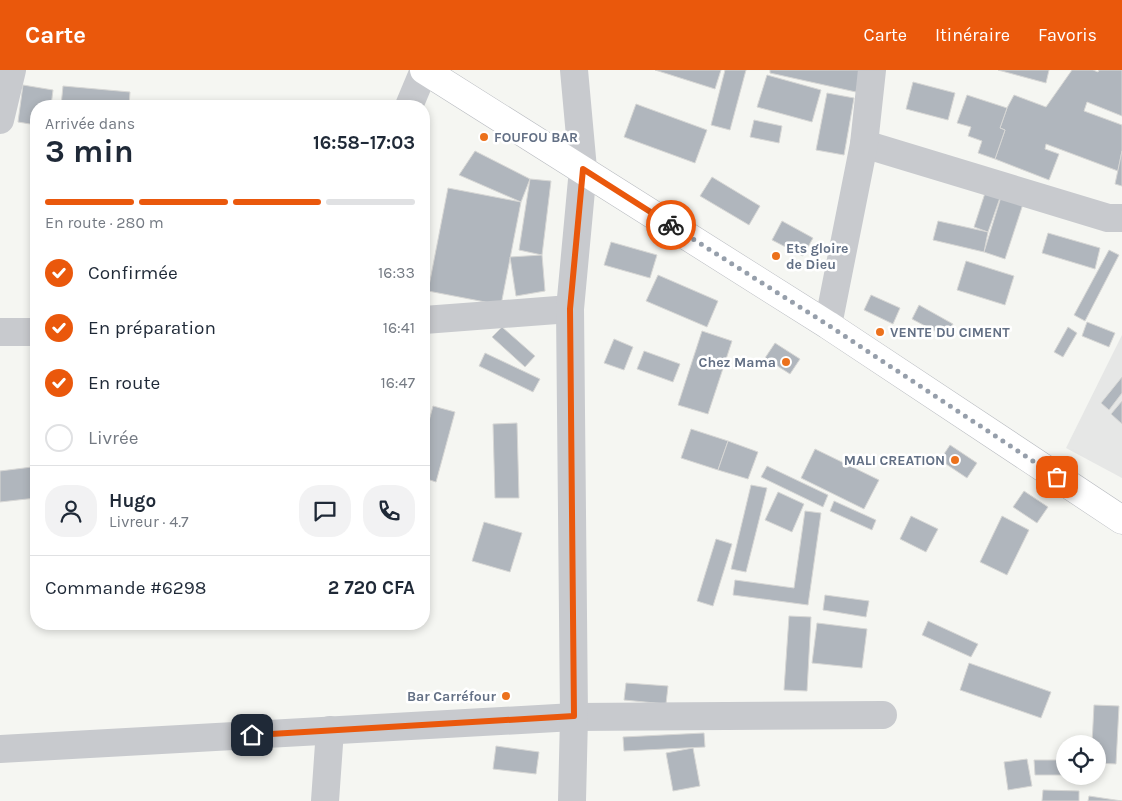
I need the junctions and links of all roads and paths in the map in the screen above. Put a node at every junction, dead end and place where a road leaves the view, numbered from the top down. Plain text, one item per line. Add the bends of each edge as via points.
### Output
1 (12, 70) edge
2 (424, 70) edge
3 (574, 70) edge
4 (872, 70) edge
5 (412, 100) edge
6 (0, 120) edge
7 (864, 144) junction
8 (583, 169) junction
9 (1122, 218) edge
10 (570, 309) junction
11 (430, 320) edge
12 (828, 325) junction
13 (0, 332) edge
14 (30, 332) edge
15 (1122, 520) edge
16 (883, 715) dead end
17 (574, 716) junction
18 (330, 730) junction
19 (0, 749) edge
20 (325, 801) edge
21 (572, 801) edge

1 - 6 street
2 - 5 street
2 - 8 main road
3 - 8 street
4 - 7 street
7 - 9 street via 1108,218
7 - 12 street
8 - 10 street
8 - 12 main road
10 - 11 street
10 - 17 street
12 - 15 main road
13 - 14 street
16 - 17 street
17 - 18 street
17 - 21 street
18 - 19 street
18 - 20 street

